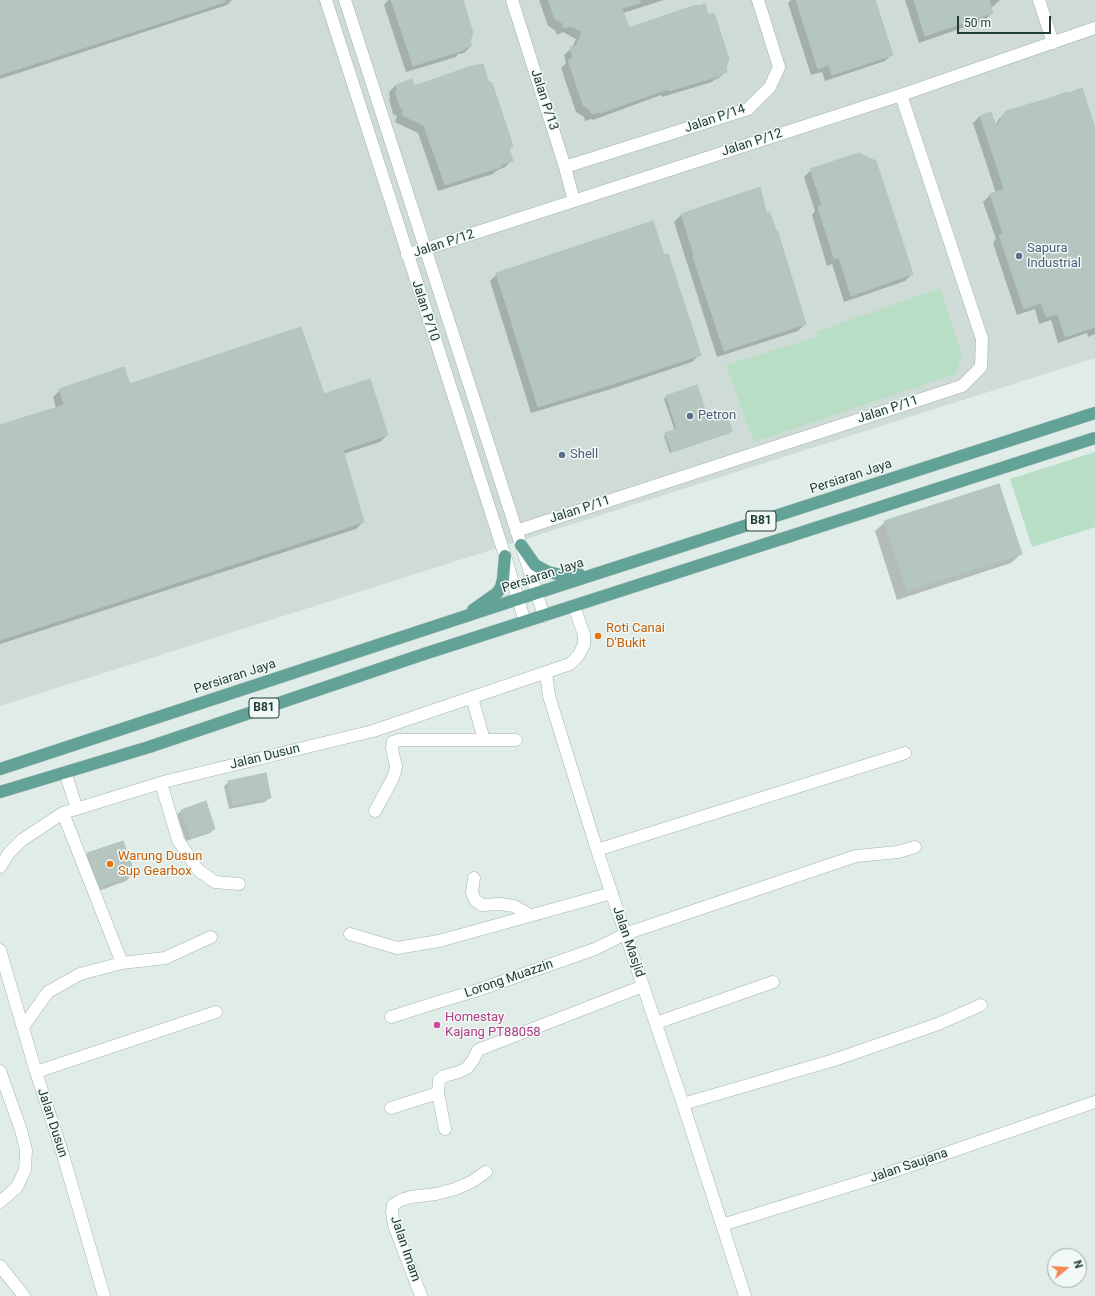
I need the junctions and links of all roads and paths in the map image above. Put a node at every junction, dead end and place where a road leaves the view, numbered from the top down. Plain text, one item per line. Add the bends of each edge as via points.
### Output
1 (326, 0) edge
2 (345, 0) edge
3 (512, 0) edge
4 (758, 0) edge
5 (1039, 0) edge
6 (1095, 28) edge
7 (1053, 43) junction
8 (901, 95) junction
9 (565, 167) junction
10 (574, 201) junction
11 (426, 250) junction
12 (407, 255) junction
13 (1095, 413) edge
14 (1095, 438) edge
15 (516, 531) junction
16 (521, 545) junction
17 (505, 556) junction
18 (600, 572) junction
19 (536, 593) junction
20 (518, 599) junction
21 (574, 606) junction
22 (544, 616) junction
23 (464, 617) junction
24 (525, 622) junction
25 (546, 672) junction
26 (472, 697) junction
27 (484, 740) junction
28 (516, 740) dead end
29 (905, 753) dead end
30 (0, 769) edge
31 (65, 772) junction
32 (161, 783) junction
33 (0, 792) edge
34 (77, 808) junction
35 (375, 811) dead end
36 (64, 813) junction
37 (915, 847) dead end
38 (597, 850) junction
39 (0, 867) edge
40 (474, 878) dead end
41 (239, 884) dead end
42 (612, 893) junction
43 (530, 915) junction
44 (350, 934) dead end
45 (626, 934) junction
46 (211, 937) dead end
47 (0, 950) edge
48 (122, 963) junction
49 (773, 982) dead end
50 (643, 986) junction
51 (981, 1005) dead end
52 (216, 1012) dead end
53 (391, 1018) dead end
54 (656, 1023) junction
55 (23, 1027) junction
56 (0, 1071) edge
57 (36, 1072) junction
58 (438, 1093) junction
59 (1095, 1102) edge
60 (683, 1104) junction
61 (391, 1108) dead end
62 (445, 1129) dead end
63 (486, 1172) dead end
64 (0, 1202) edge
65 (722, 1225) junction
66 (0, 1266) edge
67 (24, 1296) edge
68 (104, 1296) edge
69 (421, 1296) edge
70 (745, 1296) edge

1 - 12 street, Jalan P/10
2 - 11 street, Jalan P/10
3 - 9 street, Jalan P/13
4 - 9 street, Jalan P/14 via 779,67 770,87 748,109
5 - 7 street
6 - 7 street, Jalan P/12
7 - 8 street, Jalan P/12
8 - 10 street, Jalan P/12
8 - 15 street, Jalan P/11 via 982,339 981,367 962,386
9 - 10 street, Jalan P/13
10 - 11 street, Jalan P/12
11 - 12 street, Jalan P/12
11 - 15 street, Jalan P/10
12 - 17 street, Jalan P/10
13 - 18 main road, Persiaran Jaya / B81
14 - 21 main road, B81
15 - 16 street, Jalan P/10
16 - 18 main road via 535,565 548,572 561,575
16 - 19 street, Jalan P/10
17 - 20 street, Jalan P/10
17 - 23 main road via 503,579 497,593
18 - 19 main road, Persiaran Jaya / B81
19 - 20 main road, Persiaran Jaya / B81
19 - 22 street, Jalan P/10
20 - 23 main road, Persiaran Jaya / B81
20 - 24 street, Jalan P/10
21 - 22 main road, B81
21 - 25 street via 584,635 584,645 570,664
22 - 24 main road, B81
23 - 30 main road, Persiaran Jaya / B81
24 - 31 main road, B81
25 - 26 street, Jalan Dusun
25 - 38 street, Jalan Masjid via 549,696
26 - 27 street
26 - 32 street, Jalan Dusun via 373,731
27 - 28 street
27 - 35 street via 394,742 392,749 395,772
29 - 38 street
31 - 33 main road, B81
31 - 34 street
32 - 34 street, Jalan Dusun
32 - 41 street via 178,840 198,870 215,882
34 - 36 street, Jalan Dusun
36 - 39 street, Jalan Dusun via 22,840
36 - 48 street
37 - 45 street, Lorong Muazzin via 898,852 856,856
38 - 42 street, Jalan Masjid
40 - 43 street via 472,892 475,900 482,904 514,906
42 - 43 street
42 - 45 street, Jalan Masjid
43 - 44 street via 439,941 397,948
45 - 50 street, Jalan Masjid
45 - 53 street, Lorong Muazzin via 595,949
46 - 48 street via 165,958
47 - 55 street, Jalan Dusun
48 - 55 street via 80,974 48,992
49 - 54 street
50 - 54 street, Jalan Masjid
50 - 58 street via 478,1050 467,1068 444,1076 440,1080
51 - 60 street via 938,1024 834,1060
52 - 57 street
54 - 60 street, Jalan Masjid
55 - 57 street, Jalan Dusun
56 - 64 street via 26,1150 25,1170 17,1187
57 - 68 street, Jalan Dusun
58 - 61 street
58 - 62 street
59 - 65 street, Jalan Saujana via 880,1176
60 - 65 street, Jalan Masjid
63 - 69 street, Jalan Imam via 455,1190 411,1197 394,1205 394,1225
65 - 70 street, Jalan Masjid
66 - 67 street

